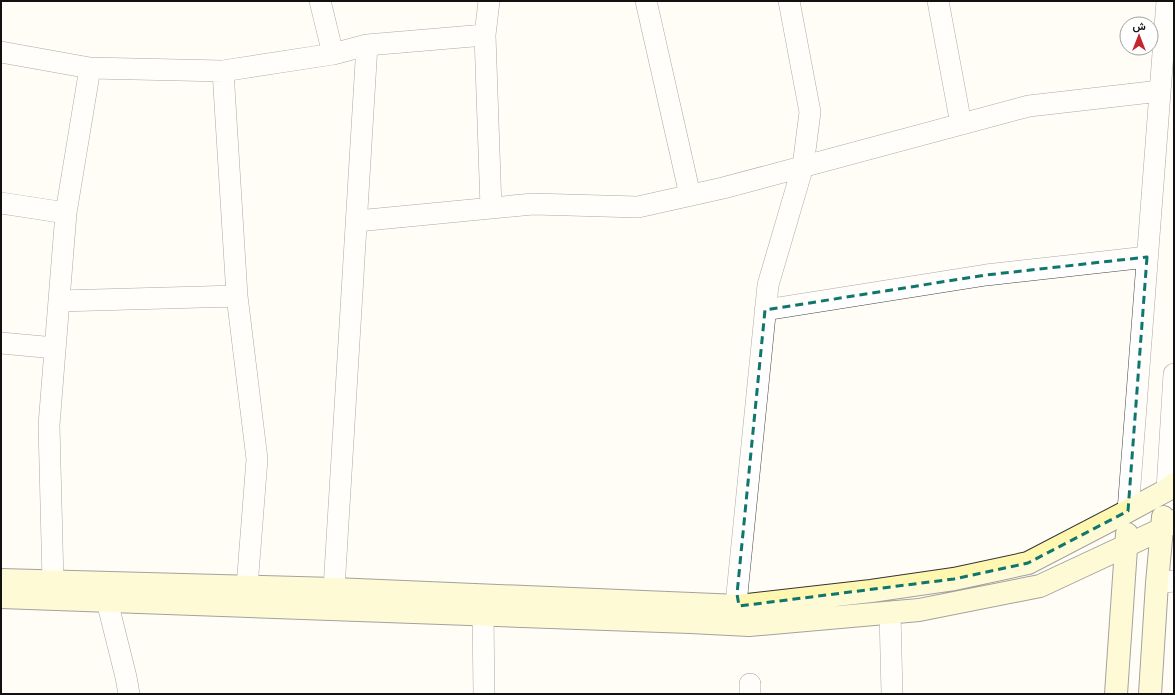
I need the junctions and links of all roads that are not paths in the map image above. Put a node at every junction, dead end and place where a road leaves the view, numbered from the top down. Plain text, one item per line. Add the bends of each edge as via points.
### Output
1 (320, 1) edge
2 (489, 1) edge
3 (646, 1) edge
4 (789, 1) edge
5 (938, 1) edge
6 (1167, 1) edge
7 (484, 35) junction
8 (367, 45) junction
9 (1, 52) edge
10 (333, 54) junction
11 (90, 68) junction
12 (223, 71) junction
13 (1160, 91) junction
14 (961, 124) junction
15 (803, 166) junction
16 (690, 195) junction
17 (1, 203) edge
18 (492, 208) junction
19 (66, 213) junction
20 (357, 221) junction
21 (1147, 257) junction
22 (237, 296) junction
23 (59, 301) junction
24 (765, 310) junction
25 (1, 342) edge
26 (55, 348) junction
27 (1174, 374) edge
28 (1170, 487) edge
29 (1128, 511) junction
30 (1168, 525) edge
31 (1127, 545) junction
32 (1, 580) edge
33 (53, 582) junction
34 (1165, 582) edge
35 (246, 587) junction
36 (334, 589) junction
37 (1, 597) edge
38 (107, 601) junction
39 (739, 606) junction
40 (890, 613) junction
41 (483, 615) junction
42 (128, 694) edge
43 (484, 694) edge
44 (892, 694) edge
45 (1116, 694) edge
46 (1150, 694) edge

1 - 10 street
2 - 7 street
3 - 16 street
4 - 15 street via 810,112
5 - 14 street
6 - 13 street
7 - 8 street
7 - 18 street
8 - 10 street
8 - 20 street
9 - 11 street
10 - 12 street
11 - 12 street
11 - 19 street
12 - 22 street
13 - 14 street via 1029,106
13 - 21 street
14 - 15 street
15 - 16 street
15 - 24 street via 768,285
16 - 18 street via 638,207 533,204
17 - 19 street
18 - 20 street
19 - 23 street
20 - 36 street
21 - 24 street via 986,275
21 - 29 street
22 - 23 street
22 - 35 street via 257,459
23 - 26 street
24 - 39 street via 737,594
25 - 26 street
26 - 33 street via 48,425
27 - 28 street
28 - 29 main road
28 - 30 main road
29 - 31 main road
29 - 39 main road via 1028,563 954,579
30 - 31 main road
30 - 34 main road
31 - 40 main road via 1040,586 919,610
31 - 45 main road
32 - 33 main road
33 - 35 main road
34 - 46 main road
35 - 36 main road
36 - 39 main road
37 - 38 main road
38 - 41 main road
38 - 42 street
40 - 41 main road via 749,625
40 - 44 street
41 - 43 street

